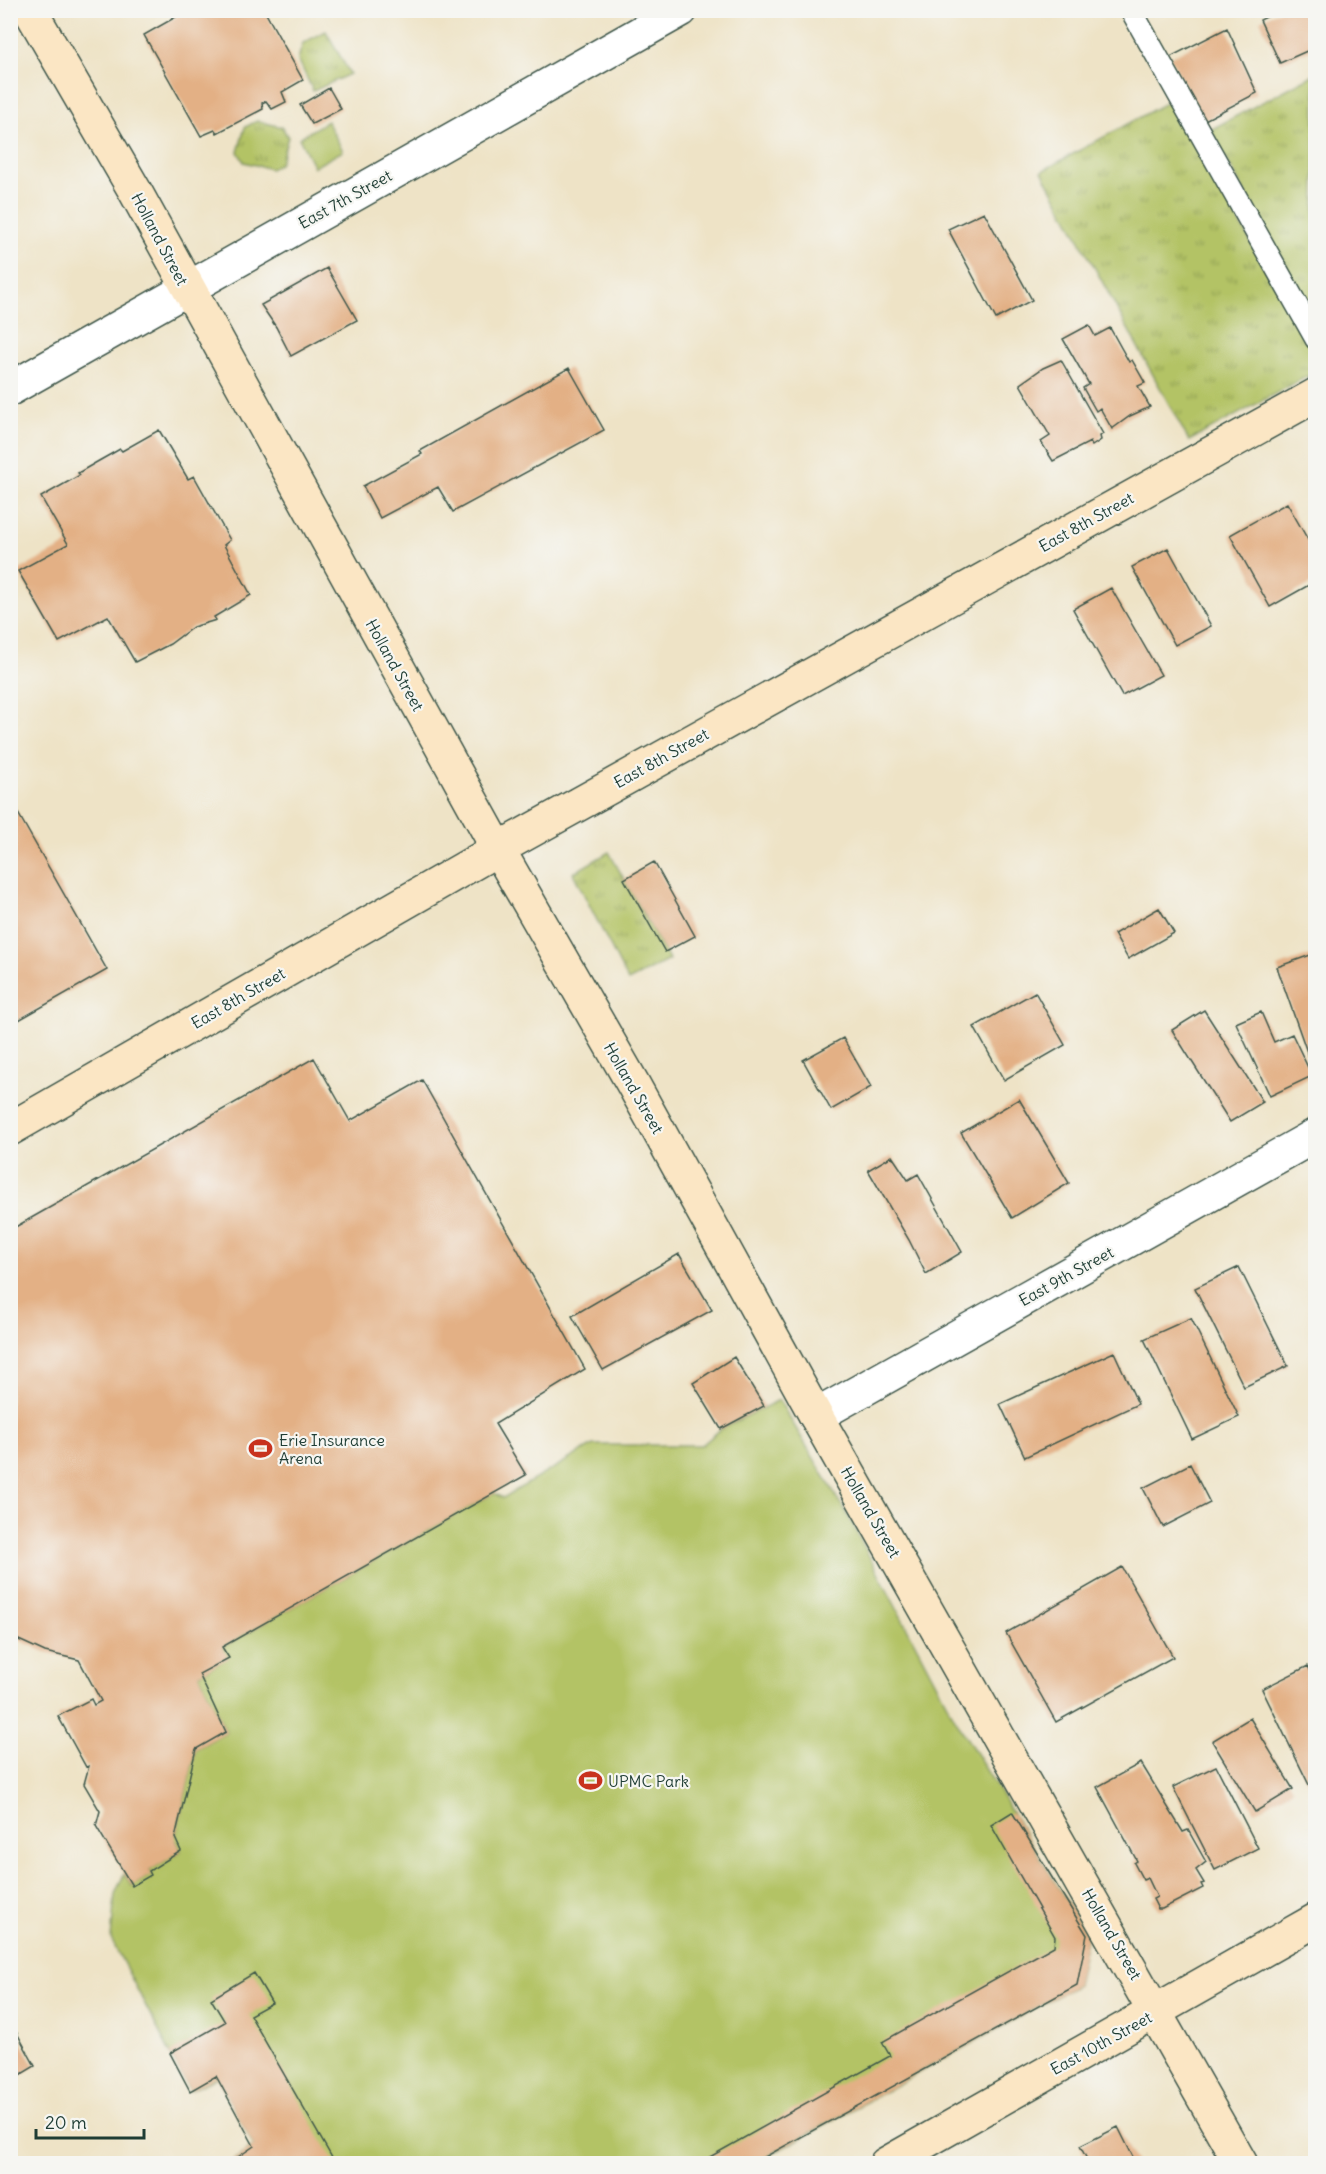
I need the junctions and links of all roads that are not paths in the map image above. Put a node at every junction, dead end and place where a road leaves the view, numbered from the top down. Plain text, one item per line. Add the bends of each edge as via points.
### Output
1 (30, 10) edge
2 (1131, 10) edge
3 (670, 13) edge
4 (187, 289) junction
5 (1316, 339) edge
6 (10, 388) edge
7 (1316, 395) edge
8 (498, 849) junction
9 (10, 1129) edge
10 (1316, 1135) edge
11 (816, 1416) junction
12 (1316, 1920) edge
13 (1156, 2012) junction
14 (886, 2163) edge
15 (1241, 2163) edge

1 - 4 street, Holland Street
2 - 5 lane
3 - 4 street, East 7th Street
4 - 6 street, East 7th Street
4 - 8 street, Holland Street
7 - 8 street, East 8th Street
8 - 9 street, East 8th Street
8 - 11 street, Holland Street
10 - 11 street, East 9th Street
11 - 13 street, Holland Street
12 - 13 street, East 10th Street
13 - 14 street, East 10th Street
13 - 15 street, Holland Street

